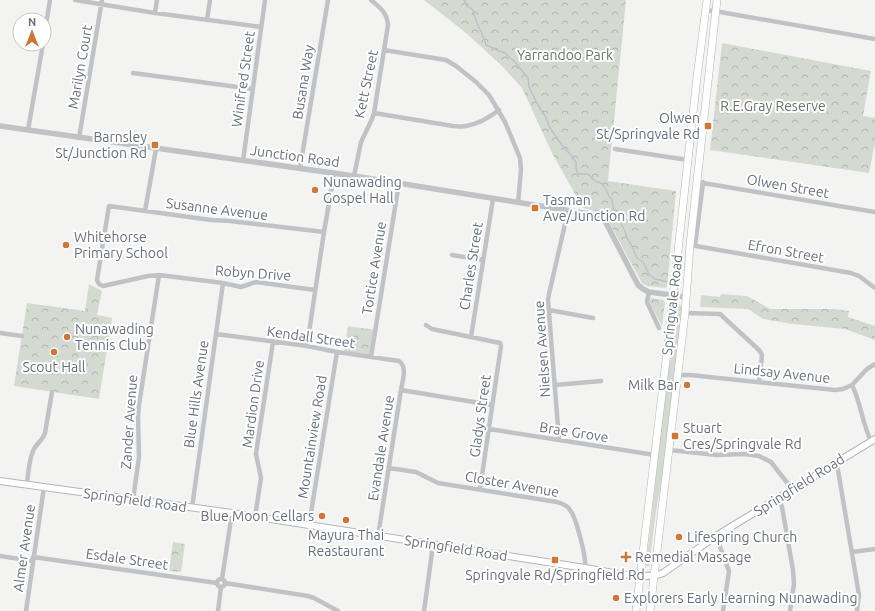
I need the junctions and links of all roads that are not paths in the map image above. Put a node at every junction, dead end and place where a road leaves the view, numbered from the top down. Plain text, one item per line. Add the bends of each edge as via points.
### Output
1 (50, 0) edge
2 (75, 0) edge
3 (157, 0) edge
4 (210, 0) edge
5 (265, 0) edge
6 (328, 0) edge
7 (371, 0) edge
8 (707, 0) edge
9 (717, 0) edge
10 (102, 2) edge
11 (706, 10) junction
12 (48, 12) edge
13 (155, 12) junction
14 (716, 12) junction
15 (207, 20) junction
16 (261, 27) junction
17 (875, 39) edge
18 (384, 50) junction
19 (42, 52) edge
20 (133, 73) dead end
21 (253, 89) junction
22 (499, 110) junction
23 (374, 113) junction
24 (0, 126) edge
25 (28, 130) junction
26 (79, 138) junction
27 (156, 148) junction
28 (615, 149) dead end
29 (688, 160) junction
30 (243, 161) junction
31 (300, 168) junction
32 (334, 174) junction
33 (354, 176) junction
34 (700, 182) junction
35 (399, 183) junction
36 (493, 199) junction
37 (518, 203) junction
38 (145, 211) junction
39 (568, 211) junction
40 (875, 212) edge
41 (324, 232) junction
42 (692, 246) junction
43 (452, 255) dead end
44 (483, 260) junction
45 (159, 275) junction
46 (97, 280) joint
47 (223, 283) junction
48 (875, 288) edge
49 (315, 290) junction
50 (649, 292) junction
51 (673, 296) junction
52 (686, 297) junction
53 (549, 310) junction
54 (685, 312) junction
55 (593, 318) dead end
56 (426, 325) dead end
57 (659, 328) dead end
58 (0, 333) edge
59 (216, 334) junction
60 (22, 336) dead end
61 (471, 337) junction
62 (273, 342) junction
63 (307, 346) junction
64 (337, 352) junction
65 (371, 357) junction
66 (402, 364) joint
67 (875, 364) edge
68 (678, 375) junction
69 (601, 381) dead end
70 (759, 382) junction
71 (555, 385) junction
72 (852, 385) junction
73 (401, 390) junction
74 (52, 392) dead end
75 (492, 406) junction
76 (489, 430) junction
77 (559, 440) junction
78 (873, 440) edge
79 (669, 450) junction
80 (655, 456) junction
81 (835, 463) junction
82 (389, 468) junction
83 (0, 481) edge
84 (27, 485) junction
85 (44, 487) junction
86 (480, 489) junction
87 (792, 489) junction
88 (778, 498) junction
89 (133, 500) junction
90 (192, 508) junction
91 (232, 513) junction
92 (255, 517) junction
93 (309, 525) junction
94 (378, 536) junction
95 (716, 536) junction
96 (433, 545) junction
97 (875, 549) edge
98 (852, 552) junction
99 (0, 556) edge
100 (33, 559) junction
101 (585, 568) junction
102 (641, 576) junction
103 (654, 576) junction
104 (222, 579) junction
105 (217, 583) junction
106 (225, 584) junction
107 (221, 587) junction
108 (26, 611) edge
109 (218, 611) edge
110 (338, 611) edge
111 (424, 611) edge
112 (636, 611) edge
113 (650, 611) edge
114 (723, 611) edge
115 (790, 611) edge
116 (857, 611) edge

1 - 12 street
2 - 10 street
3 - 13 street
4 - 15 street
5 - 16 street, Winifred Street
6 - 31 street, Busana Way
7 - 18 street, Kett Street via 383,10 388,20
8 - 11 highway, Springvale Road
9 - 14 highway, Springvale Road
10 - 13 street
10 - 26 street, Marilyn Court
11 - 14 street
11 - 29 highway, Springvale Road
13 - 15 street
14 - 17 street
14 - 34 highway, Springvale Road
15 - 16 street
16 - 21 street, Winifred Street
18 - 22 street via 446,60 476,82
18 - 23 street, Kett Street
19 - 25 street
20 - 21 street
21 - 30 street, Winifred Street
22 - 23 street via 477,123 466,126
22 - 37 street via 520,158
23 - 33 street, Kett Street via 361,142
24 - 25 street, Junction Road
25 - 26 street, Junction Road
26 - 27 street, Junction Road
27 - 30 street, Junction Road
27 - 38 street
28 - 29 street
29 - 51 highway, Springvale Road
30 - 31 street, Junction Road
31 - 32 street, Junction Road
32 - 33 street, Junction Road
32 - 41 street
33 - 35 street, Junction Road
34 - 40 street, Olwen Street
34 - 42 highway, Springvale Road
35 - 36 street, Junction Road
35 - 65 street, Tortice Avenue
36 - 37 street, Junction Road
36 - 44 street, Charles Street
37 - 39 street, Junction Road
38 - 41 street, Susanne Avenue
38 - 46 street, Susanne Avenue via 109,206
39 - 50 street, Junction Road via 602,218 638,285
39 - 53 street, Nielsen Avenue via 549,294
41 - 49 street
42 - 48 street, Efron Street via 851,273
42 - 52 highway, Springvale Road
43 - 44 street
44 - 61 street, Charles Street
45 - 46 street, Robyn Drive via 103,286
45 - 47 street, Robyn Drive
45 - 89 street, Zander Avenue via 139,405 139,457
47 - 49 street, Robyn Drive via 241,287 256,282
47 - 59 street, Blue Hills Avenue
49 - 63 street
50 - 51 street
50 - 57 street via 647,302
51 - 52 street
51 - 80 highway, Springvale Road
52 - 54 highway, Springvale Road
53 - 55 street
53 - 71 street, Nielsen Avenue
54 - 68 highway, Springvale Road
54 - 70 street via 720,314 760,350 762,355
56 - 61 street via 432,329
58 - 60 street
59 - 62 street, Kendall Street
59 - 90 street, Blue Hills Avenue
61 - 75 street, Gladys Street via 500,343 501,346
62 - 63 street, Kendall Street
62 - 92 street, Mardion Drive via 256,454 261,478
63 - 64 street, Kendall Street
64 - 65 street, Kendall Street
64 - 93 street, Mountainview Road
65 - 66 street, Kendall Street via 399,361
66 - 73 street, Evandale Avenue via 404,368
67 - 72 street
68 - 70 street, Lindsay Avenue
68 - 79 highway, Springvale Road
69 - 71 street
70 - 72 street, Lindsay Avenue via 835,390
71 - 77 street, Nielsen Avenue
72 - 78 street via 867,433
73 - 75 street
73 - 82 street, Evandale Avenue
74 - 84 street via 46,433 33,452
75 - 76 street, Gladys Street
76 - 77 street, Brae Grove
76 - 86 street, Gladys Street
77 - 80 street, Brae Grove
78 - 81 main road, Springfield Road
79 - 87 street via 759,456 771,462
79 - 103 highway, Springvale Road
80 - 102 highway, Springvale Road
81 - 87 main road, Springfield Road
81 - 98 street
82 - 86 street, Closter Avenue via 416,472 438,483
82 - 94 street, Evandale Avenue
83 - 84 main road, Springfield Road
84 - 85 main road, Springfield Road
85 - 89 main road, Springfield Road
85 - 100 street, Almer Avenue
86 - 101 street, Closter Avenue via 565,505 575,519
87 - 88 main road, Springfield Road
88 - 95 main road, Springfield Road
88 - 115 street via 782,507 793,570 794,584
89 - 90 main road, Springfield Road
90 - 91 main road, Springfield Road
91 - 92 main road, Springfield Road
91 - 104 street
92 - 93 main road, Springfield Road
93 - 94 main road, Springfield Road
94 - 96 main road, Springfield Road
95 - 103 main road, Springfield Road via 673,567
95 - 114 street via 729,571
96 - 101 main road, Springfield Road
96 - 111 street
97 - 98 street
98 - 116 street via 859,595
99 - 100 street, Esdale Street
100 - 105 street, Esdale Street
100 - 108 street, Almer Avenue
101 - 102 main road, Springfield Road
102 - 103 main road, Springfield Road
102 - 112 highway, Springvale Road
103 - 113 highway, Springvale Road
104 - 105 street
104 - 106 street
105 - 107 street
106 - 107 street
106 - 110 street via 308,596
107 - 109 street

